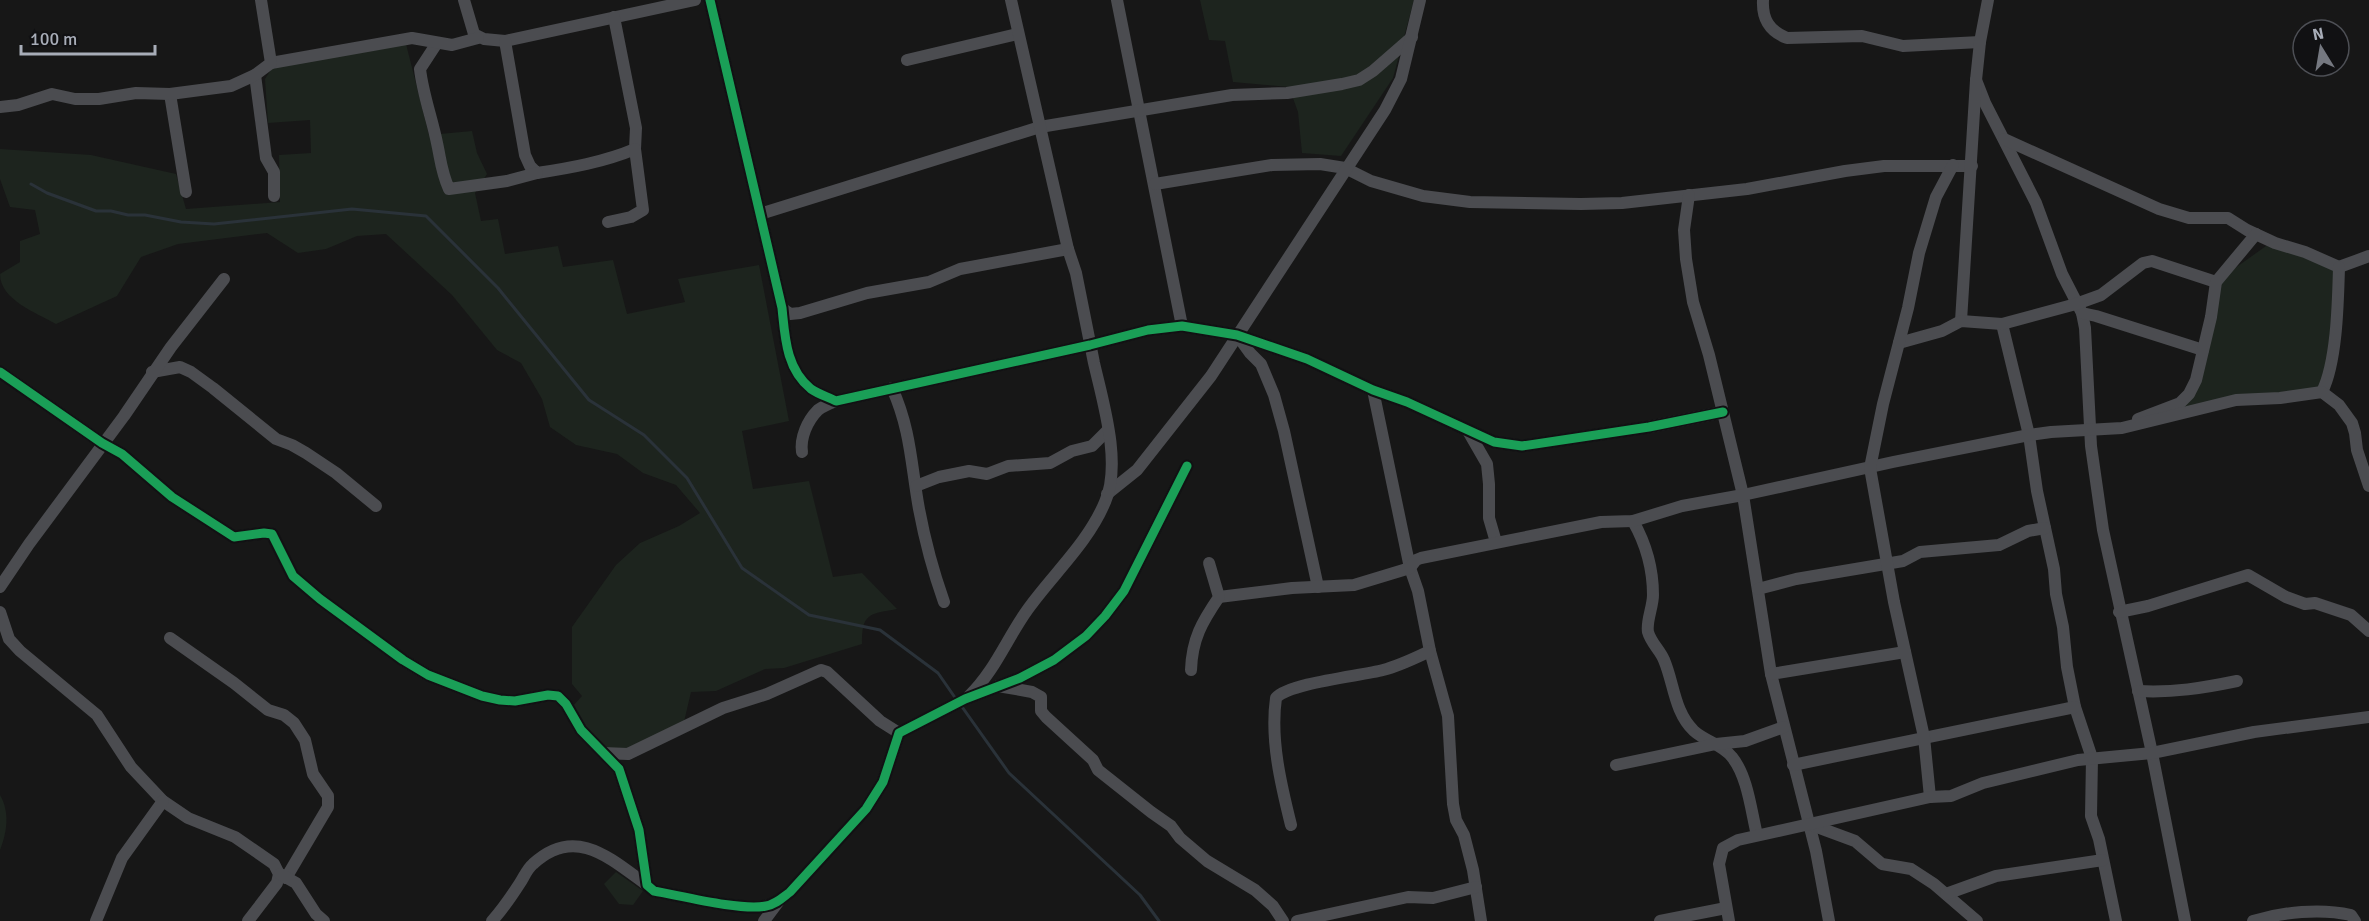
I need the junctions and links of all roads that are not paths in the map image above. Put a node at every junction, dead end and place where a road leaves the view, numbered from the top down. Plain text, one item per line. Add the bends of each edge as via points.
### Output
1 (261, 0) edge
2 (464, 0) edge
3 (695, 0) edge
4 (710, 0) edge
5 (1011, 0) edge
6 (1117, 0) edge
7 (1420, 0) edge
8 (1763, 0) edge
9 (1988, 0) edge
10 (614, 16) junction
11 (1017, 34) junction
12 (1412, 37) junction
13 (478, 38) junction
14 (506, 41) junction
15 (1980, 42) junction
16 (437, 43) junction
17 (907, 60) dead end
18 (271, 63) junction
19 (255, 75) junction
20 (1976, 80) junction
21 (170, 94) junction
22 (0, 107) edge
23 (1140, 112) junction
24 (1040, 127) junction
25 (2004, 139) junction
26 (635, 149) junction
27 (1953, 165) junction
28 (1972, 166) junction
29 (1346, 168) junction
30 (537, 173) junction
31 (1155, 184) junction
32 (186, 192) dead end
33 (1689, 195) junction
34 (274, 196) dead end
35 (760, 214) junction
36 (608, 222) dead end
37 (2256, 234) junction
38 (1068, 249) junction
39 (2369, 256) edge
40 (2339, 267) junction
41 (224, 279) dead end
42 (2216, 282) junction
43 (782, 308) junction
44 (2079, 309) junction
45 (1961, 321) junction
46 (2002, 324) junction
47 (1182, 327) junction
48 (1238, 334) junction
49 (1899, 343) junction
50 (1090, 345) junction
51 (1281, 350) junction
52 (2203, 350) junction
53 (1261, 364) junction
54 (0, 372) edge
55 (153, 372) junction
56 (891, 388) junction
57 (1373, 390) junction
58 (2322, 392) junction
59 (836, 401) junction
60 (1723, 412) junction
61 (2122, 428) junction
62 (2090, 429) junction
63 (1108, 430) junction
64 (1468, 431) junction
65 (2030, 435) junction
66 (102, 443) junction
67 (802, 452) dead end
68 (1187, 466) dead end
69 (1870, 468) junction
70 (916, 486) junction
71 (2369, 486) edge
72 (1107, 495) junction
73 (1743, 495) junction
74 (376, 506) dead end
75 (1633, 521) junction
76 (2045, 528) junction
77 (1496, 542) junction
78 (1209, 563) dead end
79 (1887, 563) junction
80 (1410, 568) junction
81 (0, 587) edge
82 (1318, 587) junction
83 (1758, 589) junction
84 (1219, 597) junction
85 (944, 602) dead end
86 (0, 612) edge
87 (2119, 612) junction
88 (2369, 631) edge
89 (170, 638) dead end
90 (1430, 651) junction
91 (1905, 652) junction
92 (1191, 670) dead end
93 (1772, 674) junction
94 (986, 680) junction
95 (2237, 681) dead end
96 (1000, 687) junction
97 (2138, 692) junction
98 (965, 699) junction
99 (2075, 707) junction
100 (2369, 717) edge
101 (1784, 727) junction
102 (899, 733) junction
103 (1924, 737) junction
104 (1716, 744) junction
105 (603, 753) junction
106 (2152, 753) junction
107 (2092, 758) junction
108 (1616, 765) dead end
109 (1793, 765) junction
110 (1930, 797) junction
111 (163, 801) junction
112 (1808, 824) junction
113 (1291, 825) dead end
114 (1756, 835) junction
115 (2103, 860) junction
116 (283, 876) junction
117 (647, 885) junction
118 (1476, 887) junction
119 (1946, 894) junction
120 (779, 901) junction
121 (1726, 908) junction
122 (1314, 919) edge
123 (96, 921) edge
124 (248, 921) edge
125 (324, 921) edge
126 (492, 921) edge
127 (764, 921) edge
128 (1283, 921) edge
129 (1298, 921) edge
130 (1481, 921) edge
131 (1660, 921) edge
132 (1729, 921) edge
133 (1829, 921) edge
134 (1977, 921) edge
135 (2116, 921) edge
136 (2185, 921) edge
137 (2253, 921) edge
138 (2355, 921) edge

1 - 18 street
2 - 13 street
3 - 10 street
4 - 35 street
5 - 11 street
6 - 23 street
7 - 12 street
8 - 15 street via 1769,27 1787,38 1862,36 1903,46
9 - 15 street
10 - 14 street
10 - 26 street via 636,128
11 - 17 street
11 - 24 street
12 - 23 street via 1359,80 1287,93 1232,95
12 - 29 street via 1401,79
13 - 14 street
13 - 16 street via 452,45
14 - 30 street via 525,155
15 - 20 street
16 - 18 street via 412,38
16 - 30 street via 420,69 441,171 449,189
18 - 19 street
19 - 21 street via 231,86
19 - 34 street via 266,158 274,172
20 - 25 street
20 - 28 street
21 - 22 street via 136,93 86,100 52,94
21 - 32 street
23 - 24 street
23 - 31 street
24 - 35 street
24 - 38 street
25 - 37 street via 2160,209 2189,218 2229,218
25 - 44 street via 2036,203
26 - 30 street
26 - 36 street via 643,210
27 - 28 street
27 - 33 street via 1884,166
27 - 49 street via 1936,197 1919,253
28 - 45 street
29 - 31 street via 1296,163
29 - 33 street via 1371,181 1422,196 1470,202 1581,204
29 - 48 street
31 - 47 street
33 - 60 street via 1684,230 1686,259 1693,302
35 - 43 street
37 - 40 street
37 - 42 street
38 - 43 street via 960,269 929,282 867,293 800,313 790,314
38 - 50 street
39 - 40 street
40 - 58 street via 2330,376
41 - 55 street
42 - 44 street via 2152,261 2143,263
42 - 52 street
43 - 59 street via 785,343 794,369 813,390
44 - 46 street
44 - 52 street
44 - 62 street via 2085,328
45 - 46 street
45 - 49 street via 1942,332
46 - 65 street
47 - 48 street
47 - 50 street via 1148,330
48 - 51 street
48 - 53 street
48 - 72 street via 1211,376 1137,470
49 - 69 street
50 - 56 street
50 - 63 street
51 - 53 street via 1263,357
51 - 57 street
52 - 61 street via 2196,380 2185,400
53 - 82 street via 1284,431
54 - 66 street
55 - 66 street
55 - 74 street via 180,367 191,372 276,440 306,453
56 - 59 street
56 - 70 street via 903,412
57 - 64 street
57 - 80 street
58 - 61 street via 2236,399
58 - 71 street via 2339,405 2352,423
59 - 67 street via 819,410 808,426 801,441
60 - 64 street via 1522,446 1494,442
60 - 73 street
61 - 62 street
62 - 65 street
62 - 87 street
63 - 70 street via 1092,446 1050,463 1008,466 987,474 969,471
63 - 72 street via 1112,470
64 - 77 street via 1486,464 1489,518
65 - 69 street
65 - 76 street
66 - 81 street
66 - 105 street via 122,454 198,516 234,537 272,534 293,576 403,660 428,675 482,696 515,701 558,696 581,730
68 - 96 street via 1124,591 1105,616 1054,660
69 - 73 street
69 - 79 street
70 - 85 street via 928,556
72 - 94 street via 1070,557 1027,610
73 - 75 street via 1682,506
73 - 83 street
75 - 77 street via 1601,522
75 - 104 street via 1644,541 1651,573 1653,596 1648,630 1652,641 1664,658 1686,721
76 - 79 street via 1998,545 1920,552 1903,561
76 - 99 street
77 - 80 street via 1421,558
78 - 84 street
79 - 83 street
79 - 91 street
80 - 82 street via 1354,585
80 - 90 street
82 - 84 street
83 - 93 street
84 - 92 street via 1200,627 1191,653
86 - 111 street via 9,639 97,715 131,767
87 - 88 street via 2248,575 2286,597 2350,615
87 - 97 street
89 - 116 street via 268,710 284,715 305,740 313,774 328,796 328,807
90 - 113 street via 1385,669 1297,686 1276,698 1280,772
90 - 118 street via 1448,716 1456,820 1464,835
91 - 93 street
91 - 103 street
93 - 101 street
94 - 96 street
94 - 98 street
95 - 97 street via 2191,691
96 - 98 street
96 - 128 street via 1041,697 1041,711 1093,760 1098,770 1172,826 1207,861 1255,890
97 - 106 street
98 - 102 street
99 - 103 street
99 - 107 street
100 - 106 street via 2253,732
101 - 104 street via 1744,741
101 - 109 street
102 - 105 street via 880,722 821,670 723,708 628,754
102 - 120 street via 883,782 866,809
103 - 109 street
103 - 110 street
104 - 108 street
104 - 114 street via 1732,756 1738,769
105 - 117 street via 619,769 634,810
106 - 107 street
106 - 136 street
107 - 110 street via 1983,783 1951,796
107 - 115 street via 2091,816
109 - 112 street
110 - 112 street
111 - 116 street via 188,818 235,837 274,864
111 - 123 street via 122,858
112 - 114 street
112 - 119 street via 1855,841 1882,864 1911,868
112 - 133 street
114 - 121 street via 1723,848 1719,864
115 - 119 street via 1996,876
115 - 135 street
116 - 124 street
116 - 125 street via 296,883 315,914
117 - 120 street via 654,891 740,906 766,906
117 - 126 street via 600,851 575,845 553,850 531,865
118 - 122 street via 1433,898 1408,897
118 - 130 street
119 - 134 street
120 - 127 street
121 - 131 street
121 - 132 street
122 - 129 street
137 - 138 street via 2273,915 2334,911 2351,915

